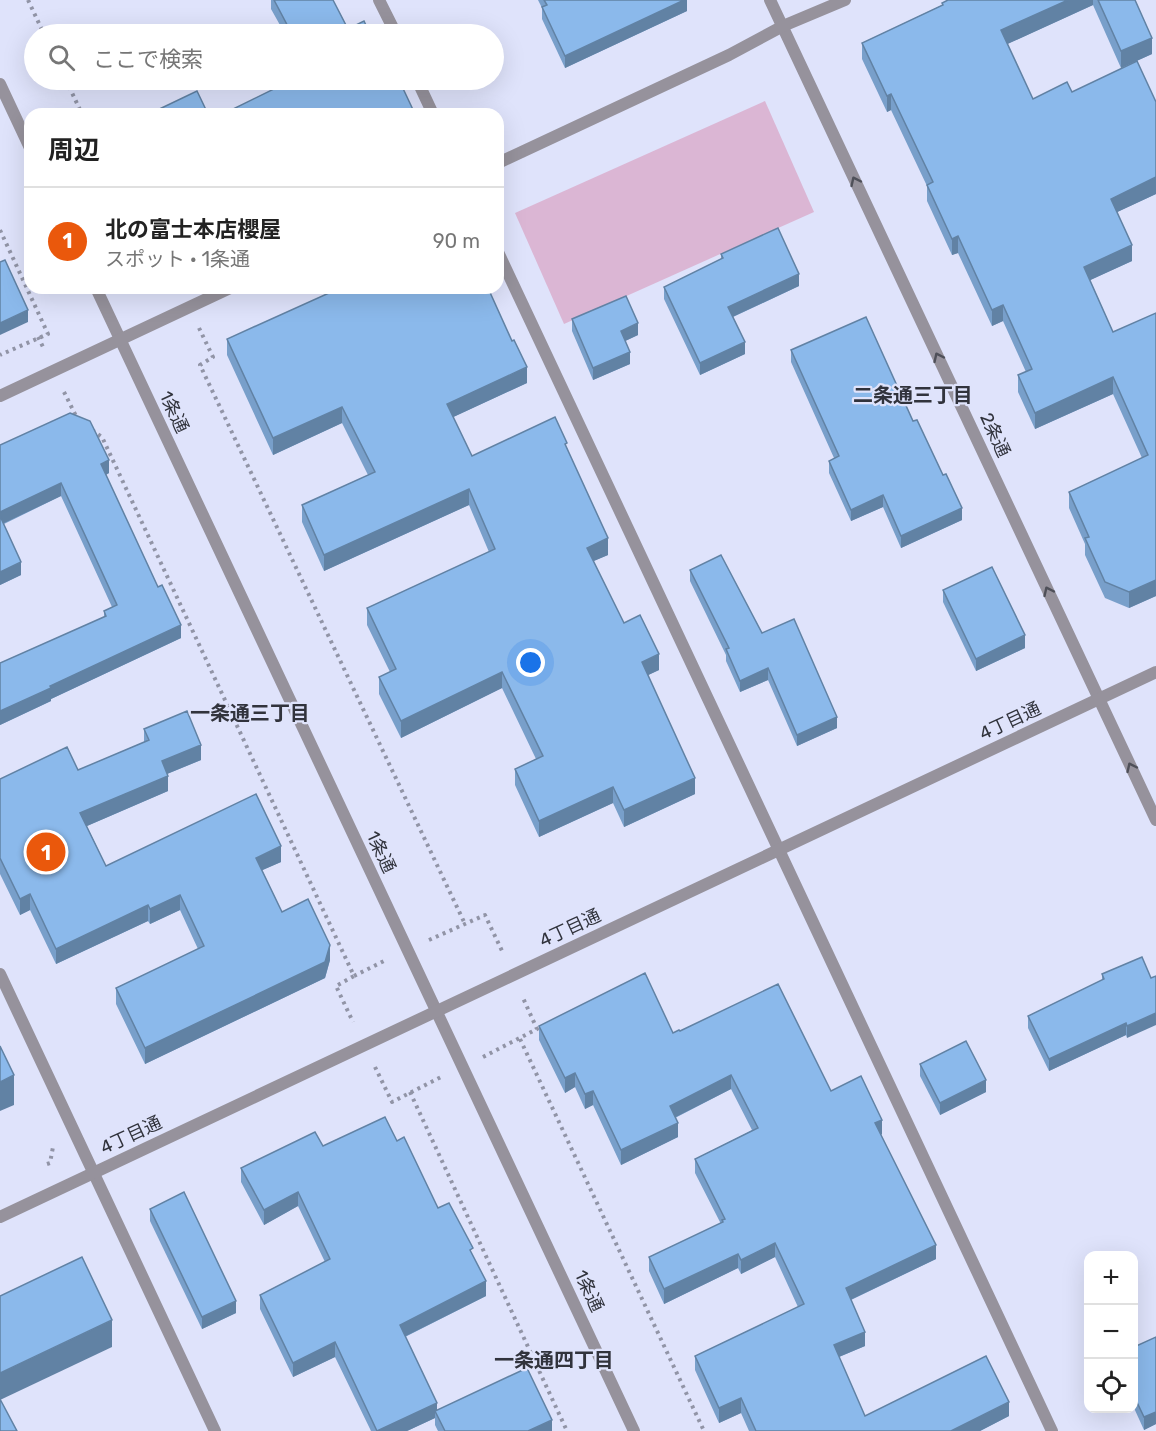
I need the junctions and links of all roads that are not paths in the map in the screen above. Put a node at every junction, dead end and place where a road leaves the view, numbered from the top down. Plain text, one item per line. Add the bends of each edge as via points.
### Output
1 (379, 0) edge
2 (770, 0) edge
3 (845, 0) edge
4 (391, 24) edge
5 (783, 26) junction
6 (0, 84) edge
7 (422, 90) edge
8 (430, 108) edge
9 (24, 135) edge
10 (504, 160) edge
11 (504, 265) edge
12 (99, 294) edge
13 (217, 294) edge
14 (120, 339) junction
15 (0, 396) edge
16 (1156, 672) edge
17 (1099, 699) junction
18 (1156, 820) edge
19 (779, 849) junction
20 (0, 974) edge
21 (437, 1011) junction
22 (93, 1173) junction
23 (0, 1217) edge
24 (215, 1431) edge
25 (634, 1431) edge
26 (1052, 1431) edge

1 - 4 street
2 - 5 street, 2条通
3 - 5 street
5 - 10 street
17 -> 5 street, 2条通
6 - 9 street
7 - 8 street
11 - 19 street
12 - 14 street, 1条通
13 - 14 street
14 - 15 street
14 - 21 street, 1条通
16 - 17 street, 4丁目通
18 -> 17 street, 2条通
17 - 19 street, 4丁目通
19 - 21 street, 4丁目通
19 - 26 street
20 - 22 street
21 - 22 street, 4丁目通
21 - 25 street, 1条通
22 - 23 street, 4丁目通
22 - 24 street

